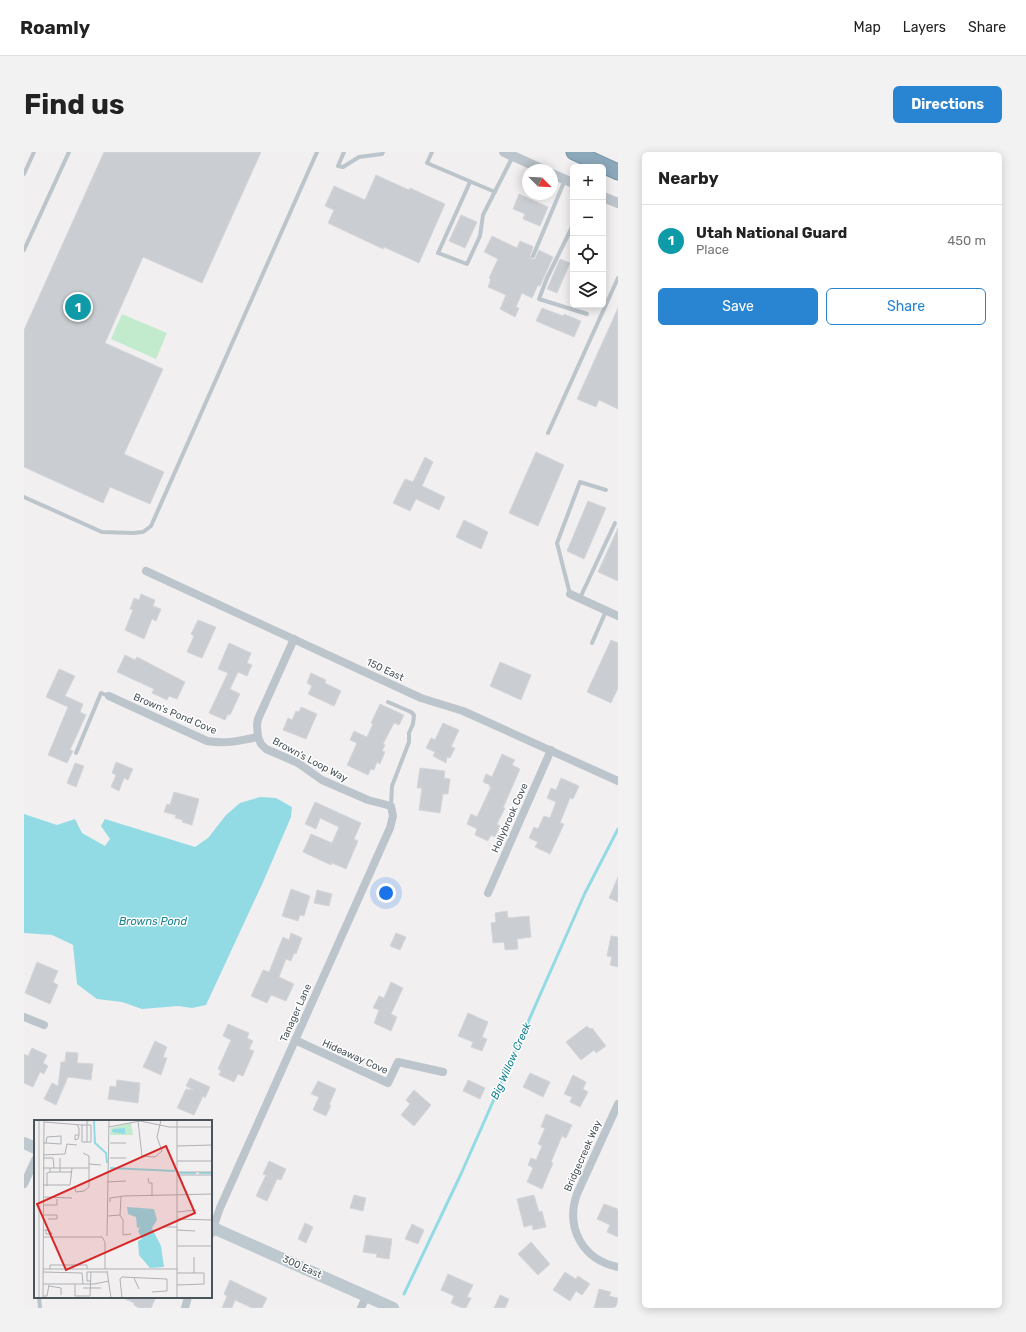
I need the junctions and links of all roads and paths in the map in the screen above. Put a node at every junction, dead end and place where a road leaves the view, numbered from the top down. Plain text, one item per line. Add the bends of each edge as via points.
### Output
1 (34, 152) edge
2 (69, 152) edge
3 (317, 152) edge
4 (344, 152) edge
5 (383, 152) edge
6 (432, 152) edge
7 (574, 152) edge
8 (508, 154) edge
9 (530, 164) edge
10 (618, 172) edge
11 (24, 174) edge
12 (558, 176) edge
13 (569, 181) edge
14 (470, 182) junction
15 (495, 192) junction
16 (606, 198) edge
17 (618, 204) edge
18 (570, 231) edge
19 (24, 250) edge
20 (533, 256) dead end
21 (618, 278) edge
22 (587, 314) dead end
23 (548, 433) dead end
24 (606, 490) dead end
25 (24, 496) edge
26 (615, 523) dead end
27 (146, 571) dead end
28 (570, 594) joint
29 (579, 599) junction
30 (606, 611) junction
31 (618, 616) edge
32 (294, 639) junction
33 (592, 643) dead end
34 (109, 696) joint
35 (388, 702) dead end
36 (258, 737) junction
37 (551, 750) junction
38 (76, 753) dead end
39 (618, 781) edge
40 (391, 806) junction
41 (488, 894) dead end
42 (24, 1017) edge
43 (44, 1026) dead end
44 (295, 1040) junction
45 (443, 1072) dead end
46 (618, 1104) edge
47 (24, 1143) edge
48 (34, 1148) edge
49 (34, 1162) edge
50 (24, 1184) edge
51 (212, 1230) edge
52 (618, 1267) edge
53 (366, 1297) junction
54 (39, 1298) edge
55 (188, 1298) edge
56 (40, 1308) edge
57 (185, 1308) edge
58 (361, 1308) edge
59 (390, 1308) edge

1 - 11 lane
2 - 19 lane
3 - 25 lane via 151,526 144,532 133,534 102,532
4 - 5 lane via 338,166 344,167 359,157
6 - 14 lane via 427,163
7 - 10 highway
8 - 9 street
8 - 15 lane
12 - 13 street
13 - 20 lane
14 - 15 lane
14 - 15 lane via 438,253 467,264 480,236 483,215
16 - 17 street
18 - 22 lane via 539,299
21 - 23 lane
24 - 28 lane via 580,482 556,543
26 - 29 lane
27 - 32 street, 150 East
28 - 29 street
29 - 30 street
30 - 31 street
30 - 33 lane
32 - 36 street via 258,719
32 - 37 street, 150 East via 421,698 463,711
34 - 36 street, Brown's Pond Cove via 207,741 230,743
34 - 38 lane via 101,693
35 - 40 lane via 414,715 409,742 392,786
36 - 40 street, Brown's Loop Way via 266,749 298,763 322,780 368,800
37 - 39 street, 150 East
37 - 41 street, Hollybrook Cove
40 - 44 street, Tanager Lane via 393,816 390,828
42 - 43 street
44 - 45 street, Hideaway Cove via 388,1083 398,1062
44 - 51 street, Tanager Lane
46 - 52 street, Bridgecreek Way via 577,1194 573,1218 578,1237 590,1254 609,1266
47 - 48 main road
49 - 50 street
51 - 53 main road, 300 East
53 - 58 street
53 - 59 main road, 300 East
54 - 56 lane
55 - 57 street

